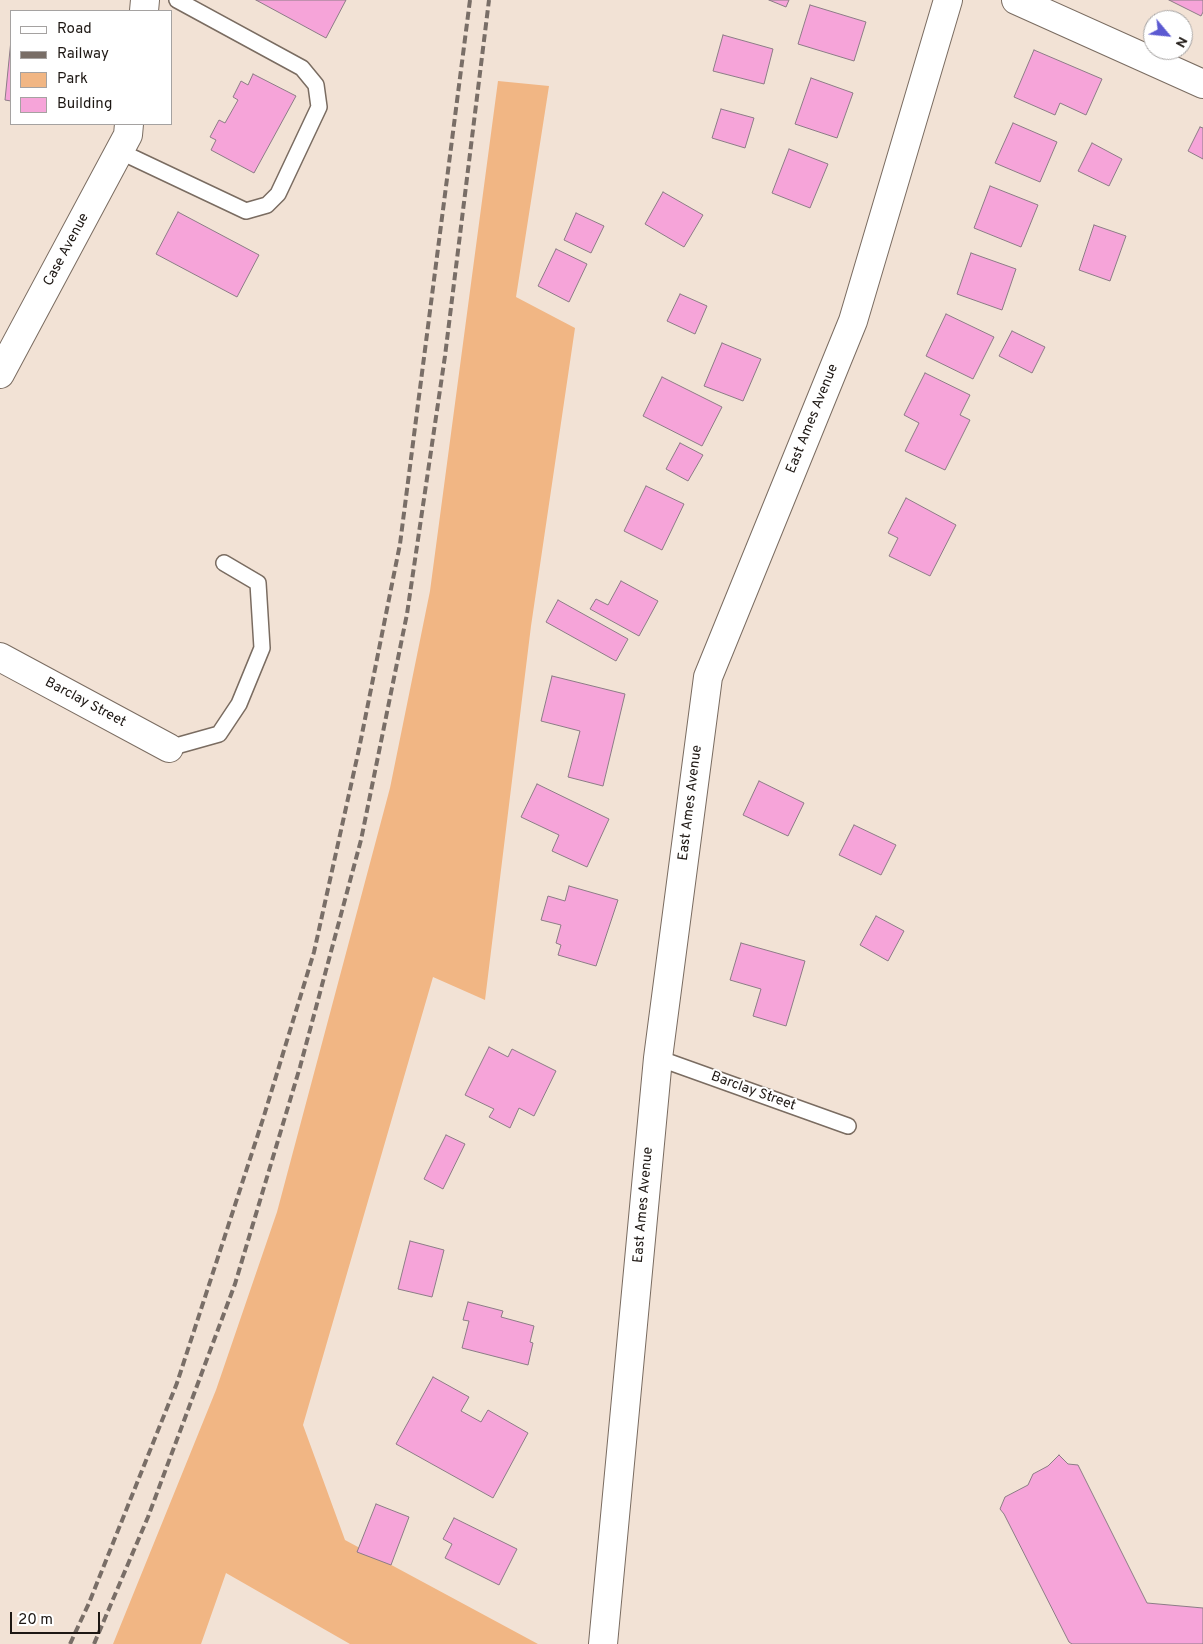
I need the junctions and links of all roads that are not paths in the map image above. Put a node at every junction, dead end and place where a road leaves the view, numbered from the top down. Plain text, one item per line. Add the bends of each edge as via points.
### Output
1 (177, 0) edge
2 (948, 0) edge
3 (1016, 0) edge
4 (1203, 84) edge
5 (129, 125) edge
6 (119, 151) junction
7 (0, 374) edge
8 (224, 563) dead end
9 (0, 657) edge
10 (169, 748) joint
11 (658, 1058) junction
12 (848, 1126) dead end
13 (602, 1644) edge

1 - 6 lane via 302,68 316,85 319,108 278,194 268,205 246,211
2 - 11 street, East Ames Avenue via 853,321 708,677
3 - 4 street
5 - 6 street, Case Avenue via 128,135
6 - 7 street, Case Avenue
8 - 10 lane via 258,583 262,648 239,704 219,734
9 - 10 street, Barclay Street
11 - 12 lane, Barclay Street
11 - 13 street, East Ames Avenue

